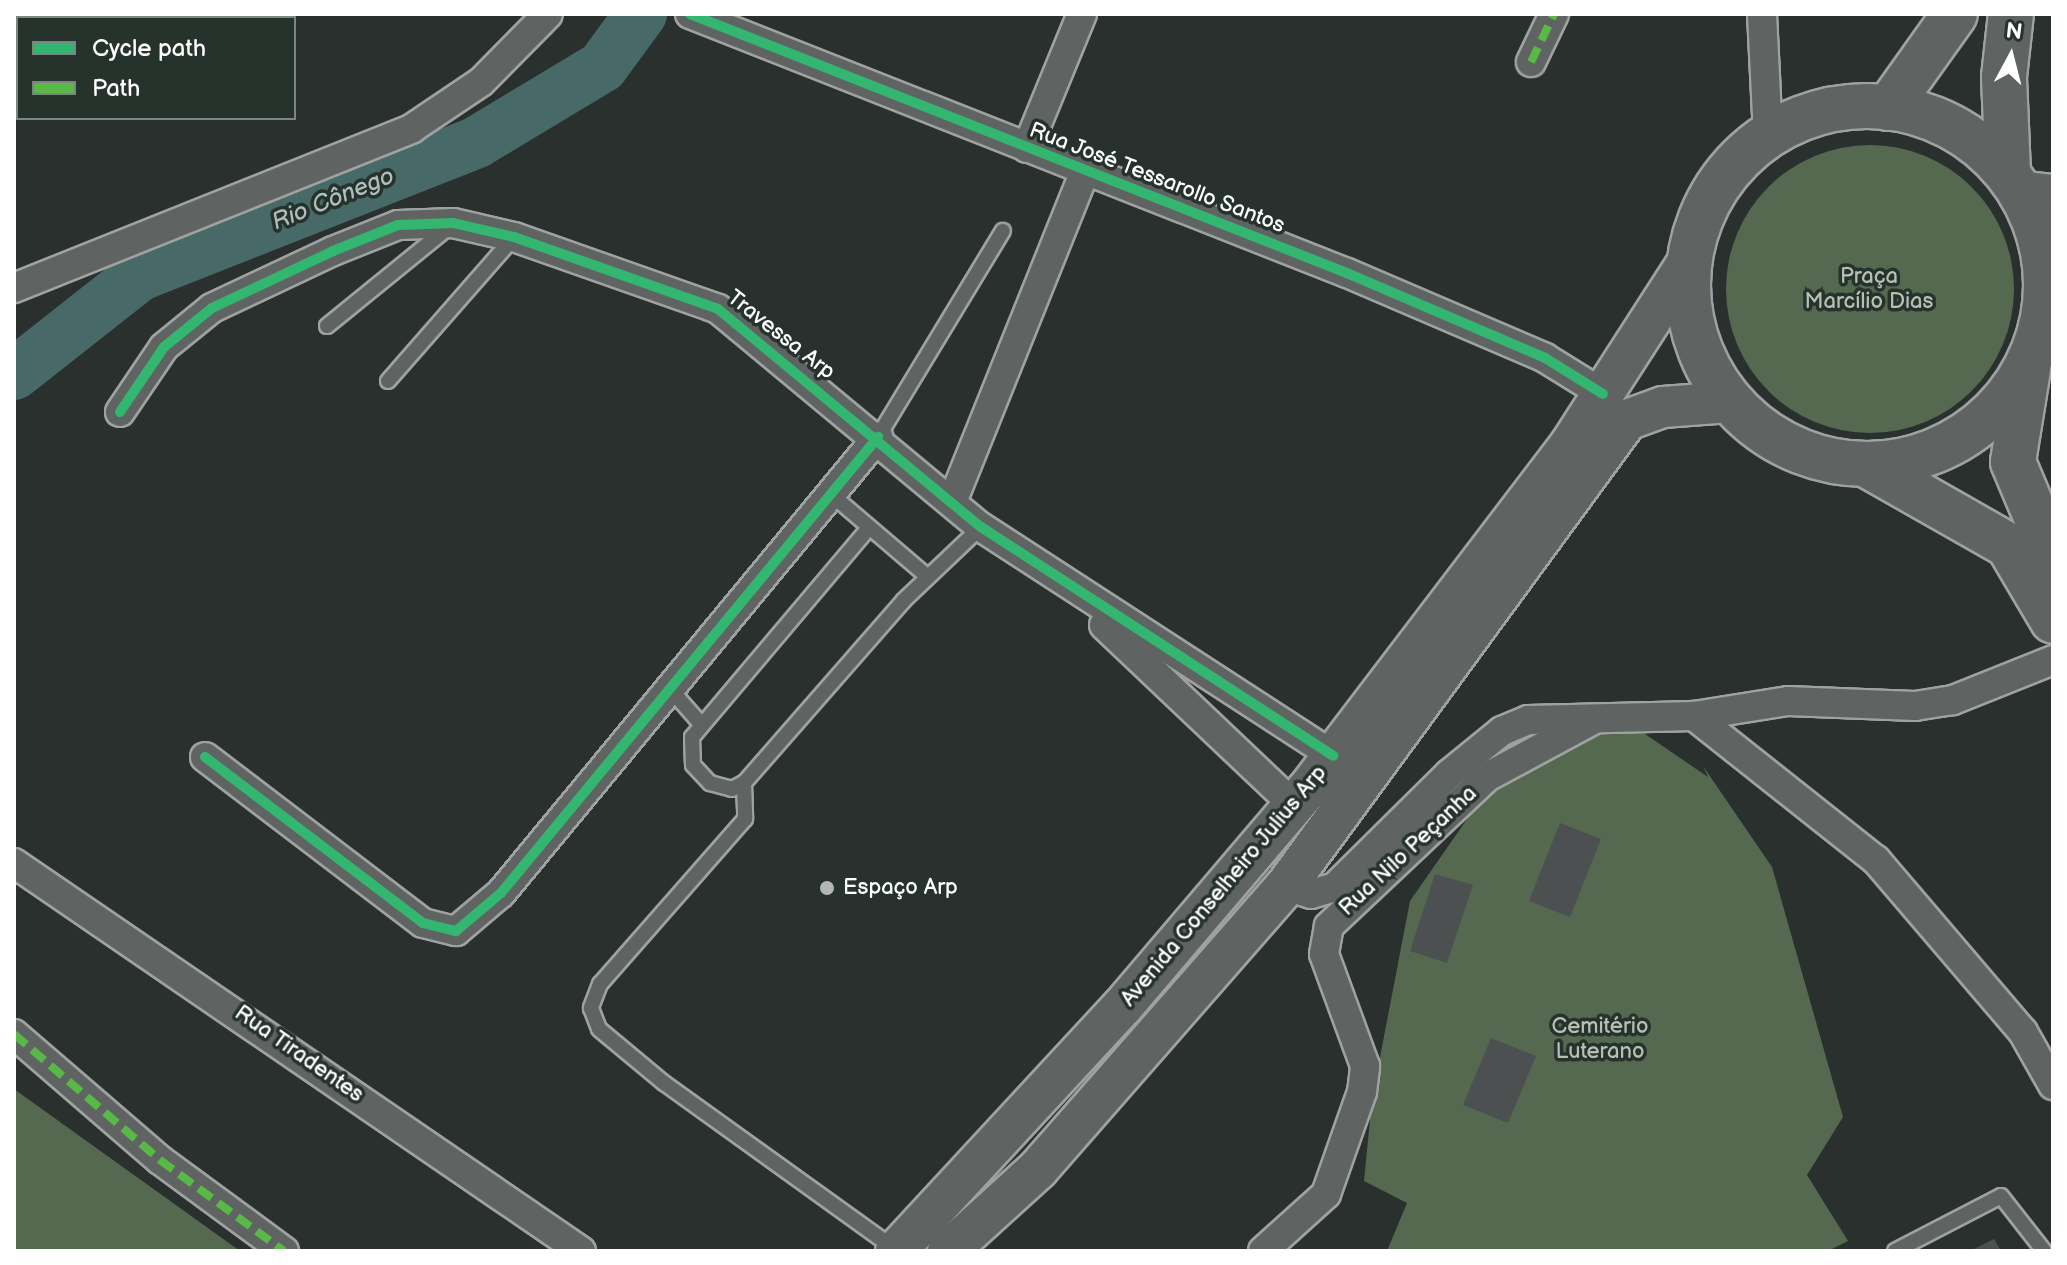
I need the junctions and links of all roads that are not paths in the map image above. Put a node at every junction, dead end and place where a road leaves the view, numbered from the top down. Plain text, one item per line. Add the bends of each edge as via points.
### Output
1 (548, 14) edge
2 (1082, 14) edge
3 (1554, 14) edge
4 (1762, 14) edge
5 (1955, 14) edge
6 (2011, 14) edge
7 (696, 16) edge
8 (1531, 62) dead end
9 (1888, 108) junction
10 (1768, 136) junction
11 (1027, 148) junction
12 (1084, 173) junction
13 (2025, 183) edge
14 (453, 223) junction
15 (1003, 231) dead end
16 (514, 237) junction
17 (1688, 262) junction
18 (14, 288) edge
19 (327, 326) dead end
20 (2042, 338) edge
21 (388, 381) dead end
22 (1603, 394) junction
23 (1730, 402) junction
24 (120, 412) dead end
25 (878, 437) junction
26 (1867, 465) junction
27 (832, 495) junction
28 (952, 502) junction
29 (981, 527) junction
30 (868, 529) junction
31 (2053, 557) edge
32 (927, 576) junction
33 (1053, 578) junction
34 (2053, 621) edge
35 (2053, 660) edge
36 (672, 691) junction
37 (1694, 716) junction
38 (1599, 718) junction
39 (701, 724) junction
40 (1333, 756) junction
41 (205, 757) dead end
42 (744, 783) junction
43 (1294, 805) junction
44 (14, 863) edge
45 (1286, 886) junction
46 (14, 1034) edge
47 (2053, 1085) edge
48 (284, 1251) edge
49 (581, 1251) edge
50 (896, 1251) edge
51 (948, 1251) edge
52 (1263, 1251) edge
53 (1895, 1251) edge
54 (2044, 1251) edge

1 - 18 street via 481,82 411,129
2 - 11 street
3 - 8 street
4 - 10 street
5 - 9 main road
6 - 13 main road via 2004,77
7 - 11 street, Rua José Tessarollo Santos
9 - 10 main road via 1833,110
9 - 13 main road via 1934,119 1974,142
10 - 17 main road via 1714,191
11 - 12 street, Rua José Tessarollo Santos
12 - 22 street, Rua José Tessarollo Santos via 1347,273 1545,358
12 - 28 street
13 - 20 main road via 2046,263
14 - 16 street, Travessa Arp
14 - 19 lane
14 - 24 street, Travessa Arp via 398,225 212,308 164,347
15 - 25 lane
16 - 21 lane
16 - 25 street, Travessa Arp via 621,268 718,309
17 - 22 main road, Avenida Conselheiro Julius Arp
17 - 23 main road via 1695,337
20 - 26 main road via 1981,420 1941,448
20 - 31 main road via 2013,462
22 - 40 main road, Avenida Conselheiro Julius Arp
23 - 26 main road via 1783,444
23 - 45 main road, Avenida Conselheiro Julius Arp via 1663,407 1627,420
25 - 27 street
25 - 28 street, Travessa Arp
26 - 34 main road via 2008,545
27 - 30 lane
27 - 36 street
28 - 29 street, Travessa Arp
29 - 32 lane
29 - 33 street, Travessa Arp
30 - 32 lane
30 - 39 lane
32 - 42 lane
33 - 40 street, Travessa Arp
33 - 43 street, Travessa Arp
35 - 37 street, Rua Nilo Peçanha via 1953,700 1915,706 1788,701
36 - 39 lane
36 - 41 street via 501,893 456,931 423,923
37 - 38 street, Rua Nilo Peçanha
37 - 47 street via 1876,860 2023,1032
38 - 45 street, Rua Nilo Peçanha via 1528,720 1502,731 1335,887 1311,894
38 - 52 street, Rua Nilo Peçanha via 1487,777 1329,926 1324,954 1365,1066 1362,1092 1326,1194
39 - 42 lane via 690,747 693,765 719,788
40 - 43 main road, Avenida Conselheiro Julius Arp
42 - 50 lane via 745,819 600,984 591,1008 599,1029 664,1083
43 - 50 main road, Avenida Conselheiro Julius Arp via 1123,1006
44 - 49 street, Rua Tiradentes
45 - 51 main road, Avenida Conselheiro Julius Arp via 1038,1169
46 - 48 street via 172,1170
53 - 54 lane via 2001,1196

